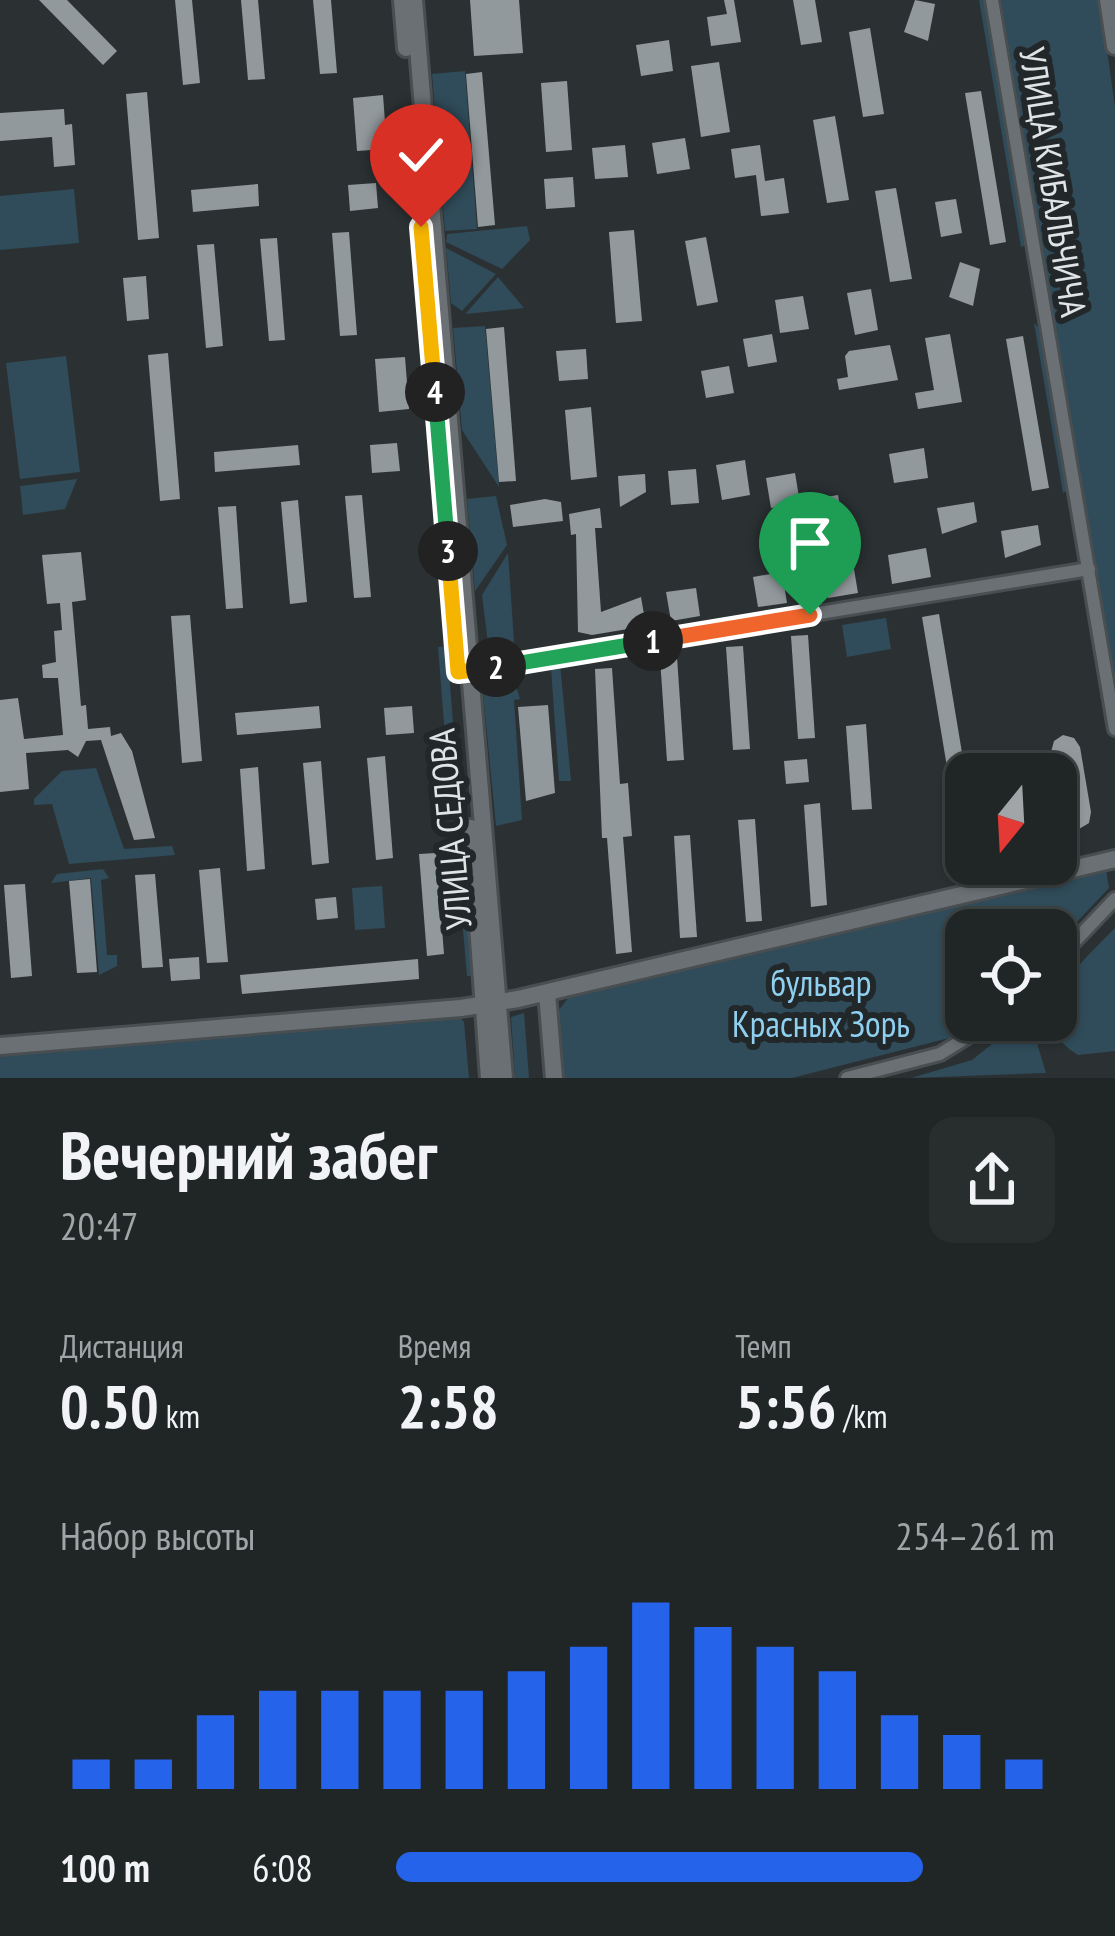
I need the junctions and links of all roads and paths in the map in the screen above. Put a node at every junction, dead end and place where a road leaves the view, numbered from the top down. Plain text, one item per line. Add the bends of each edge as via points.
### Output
1 (402, 0) edge
2 (414, 0) edge
3 (992, 0) edge
4 (1108, 0) edge
5 (1115, 46) edge
6 (1089, 569) junction
7 (463, 671) junction
8 (1115, 729) edge
9 (1115, 859) edge
10 (1115, 899) edge
11 (1077, 939) edge
12 (548, 994) junction
13 (491, 1003) junction
14 (961, 1041) edge
15 (0, 1046) edge
16 (489, 1078) edge
17 (504, 1078) edge
18 (554, 1078) edge
19 (847, 1078) edge

1 - 7 main road, УЛИЦА СЕДОВА
2 - 7 main road, УЛИЦА СЕДОВА
3 - 6 street, УЛИЦА КИБАЛЬЧИЧА
4 - 5 main road
6 - 7 street
6 - 8 street, УЛИЦА КИБАЛЬЧИЧА
7 - 13 main road, УЛИЦА СЕДОВА
9 - 12 main road
10 - 11 street
12 - 13 main road
12 - 18 main road
13 - 15 main road
13 - 16 main road, УЛИЦА СЕДОВА
13 - 17 main road, УЛИЦА СЕДОВА
14 - 19 street

